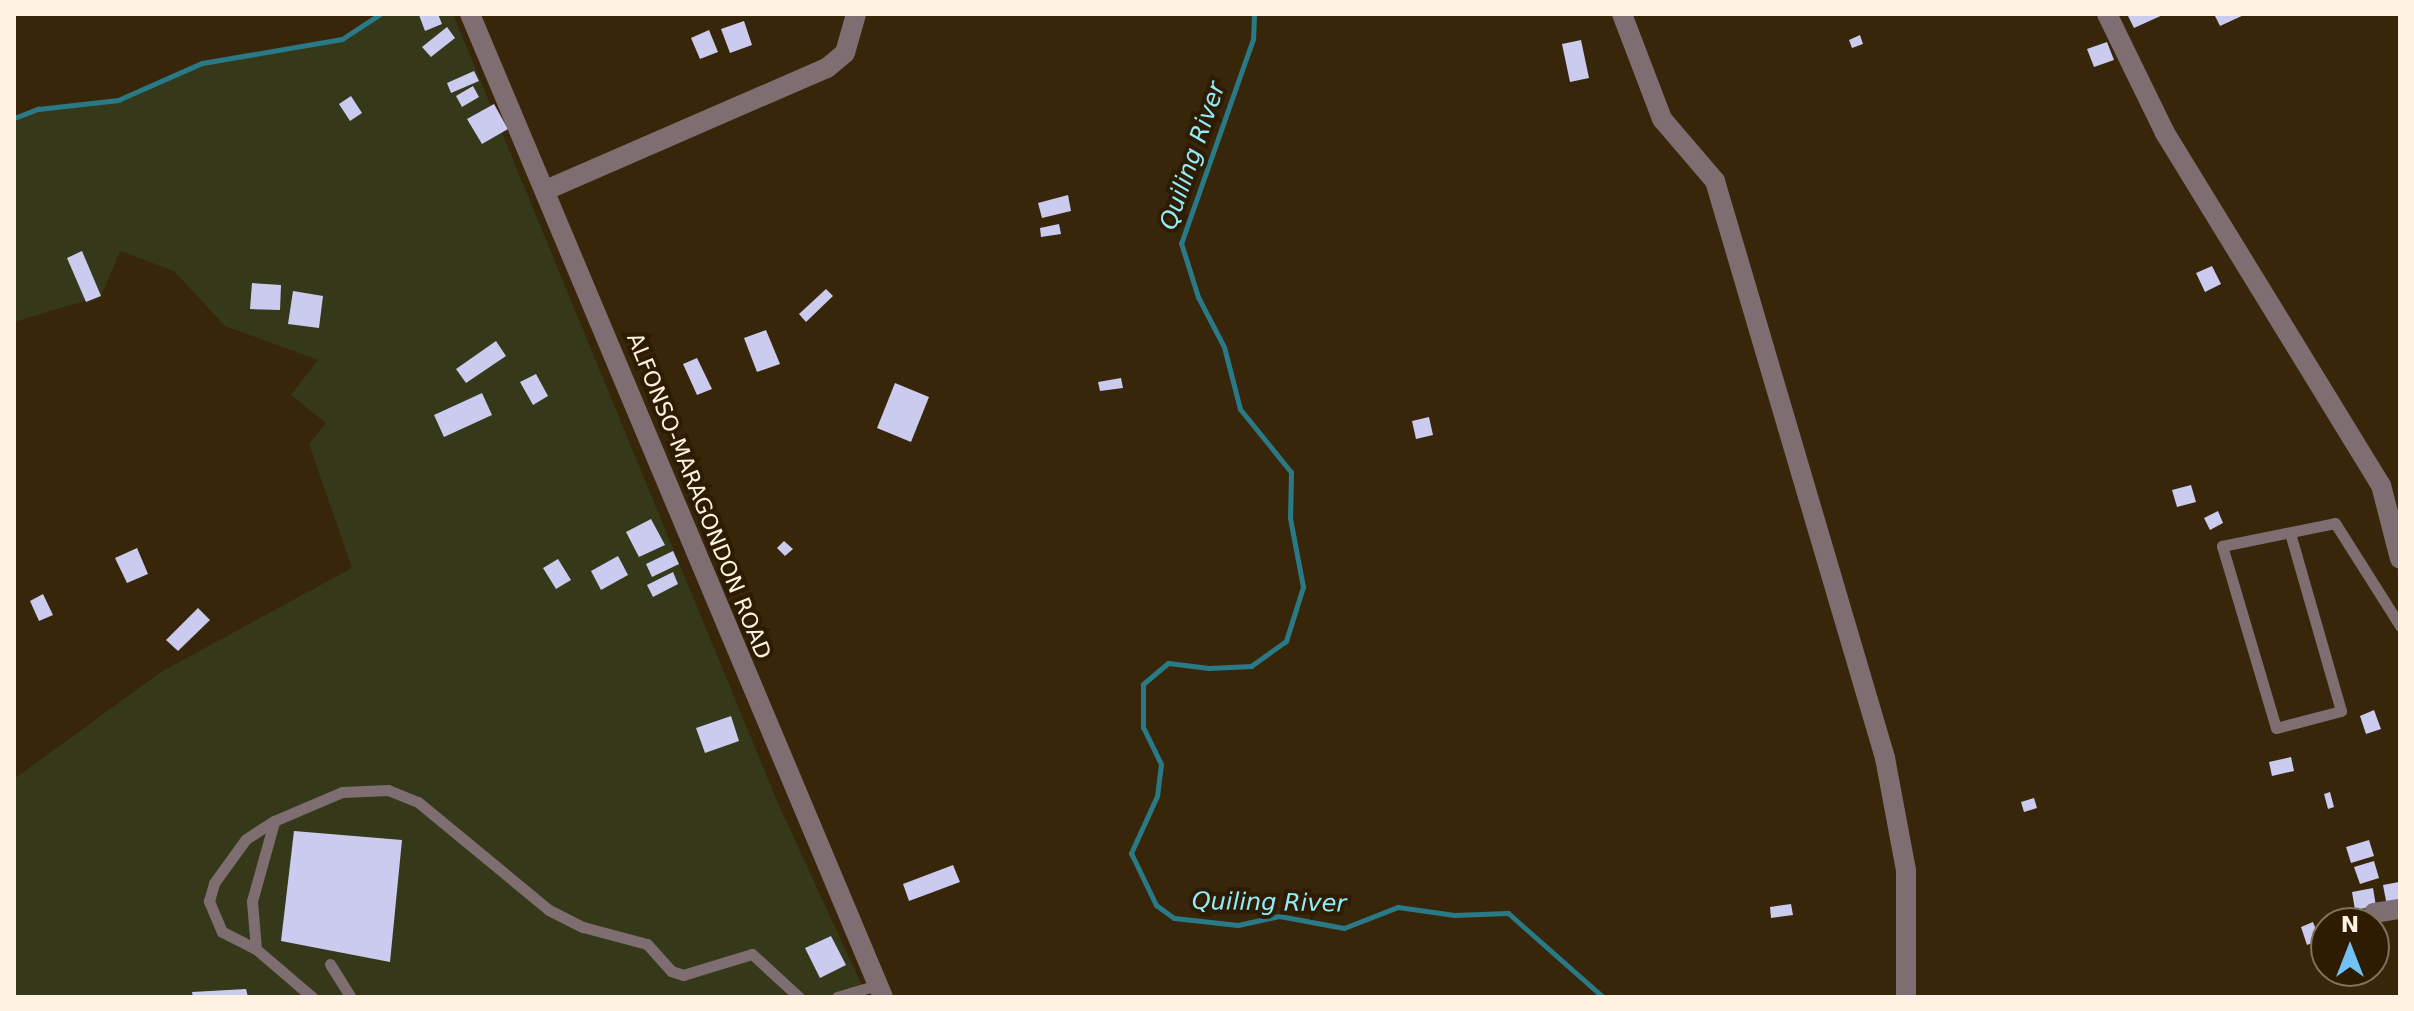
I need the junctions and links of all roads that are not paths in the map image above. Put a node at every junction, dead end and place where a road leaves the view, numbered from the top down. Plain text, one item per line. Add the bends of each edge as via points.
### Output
1 (470, 14) edge
2 (856, 14) edge
3 (1622, 14) edge
4 (2107, 14) edge
5 (546, 190) junction
6 (2290, 533) junction
7 (2400, 559) edge
8 (2400, 626) edge
9 (274, 821) junction
10 (256, 949) junction
11 (330, 964) dead end
12 (880, 991) edge
13 (312, 997) edge
14 (351, 997) edge
15 (799, 997) edge
16 (837, 997) edge
17 (1906, 997) edge

1 - 5 street, ALFONSO-MARAGONDON ROAD
2 - 5 street via 845,53 827,68
3 - 17 street via 1662,119 1715,181 1885,758 1906,870
4 - 7 street via 2165,133 2381,485
5 - 12 street, ALFONSO-MARAGONDON ROAD
6 - 6 lane via 2222,546 2276,728 2341,711
6 - 8 lane via 2335,523
9 - 10 lane via 252,901
9 - 10 lane via 246,839 226,861 209,901 222,932
9 - 15 lane via 342,792 388,790 418,802 549,910 583,927 647,944 671,971 683,975 752,954
10 - 13 lane
11 - 14 lane
12 - 16 lane

